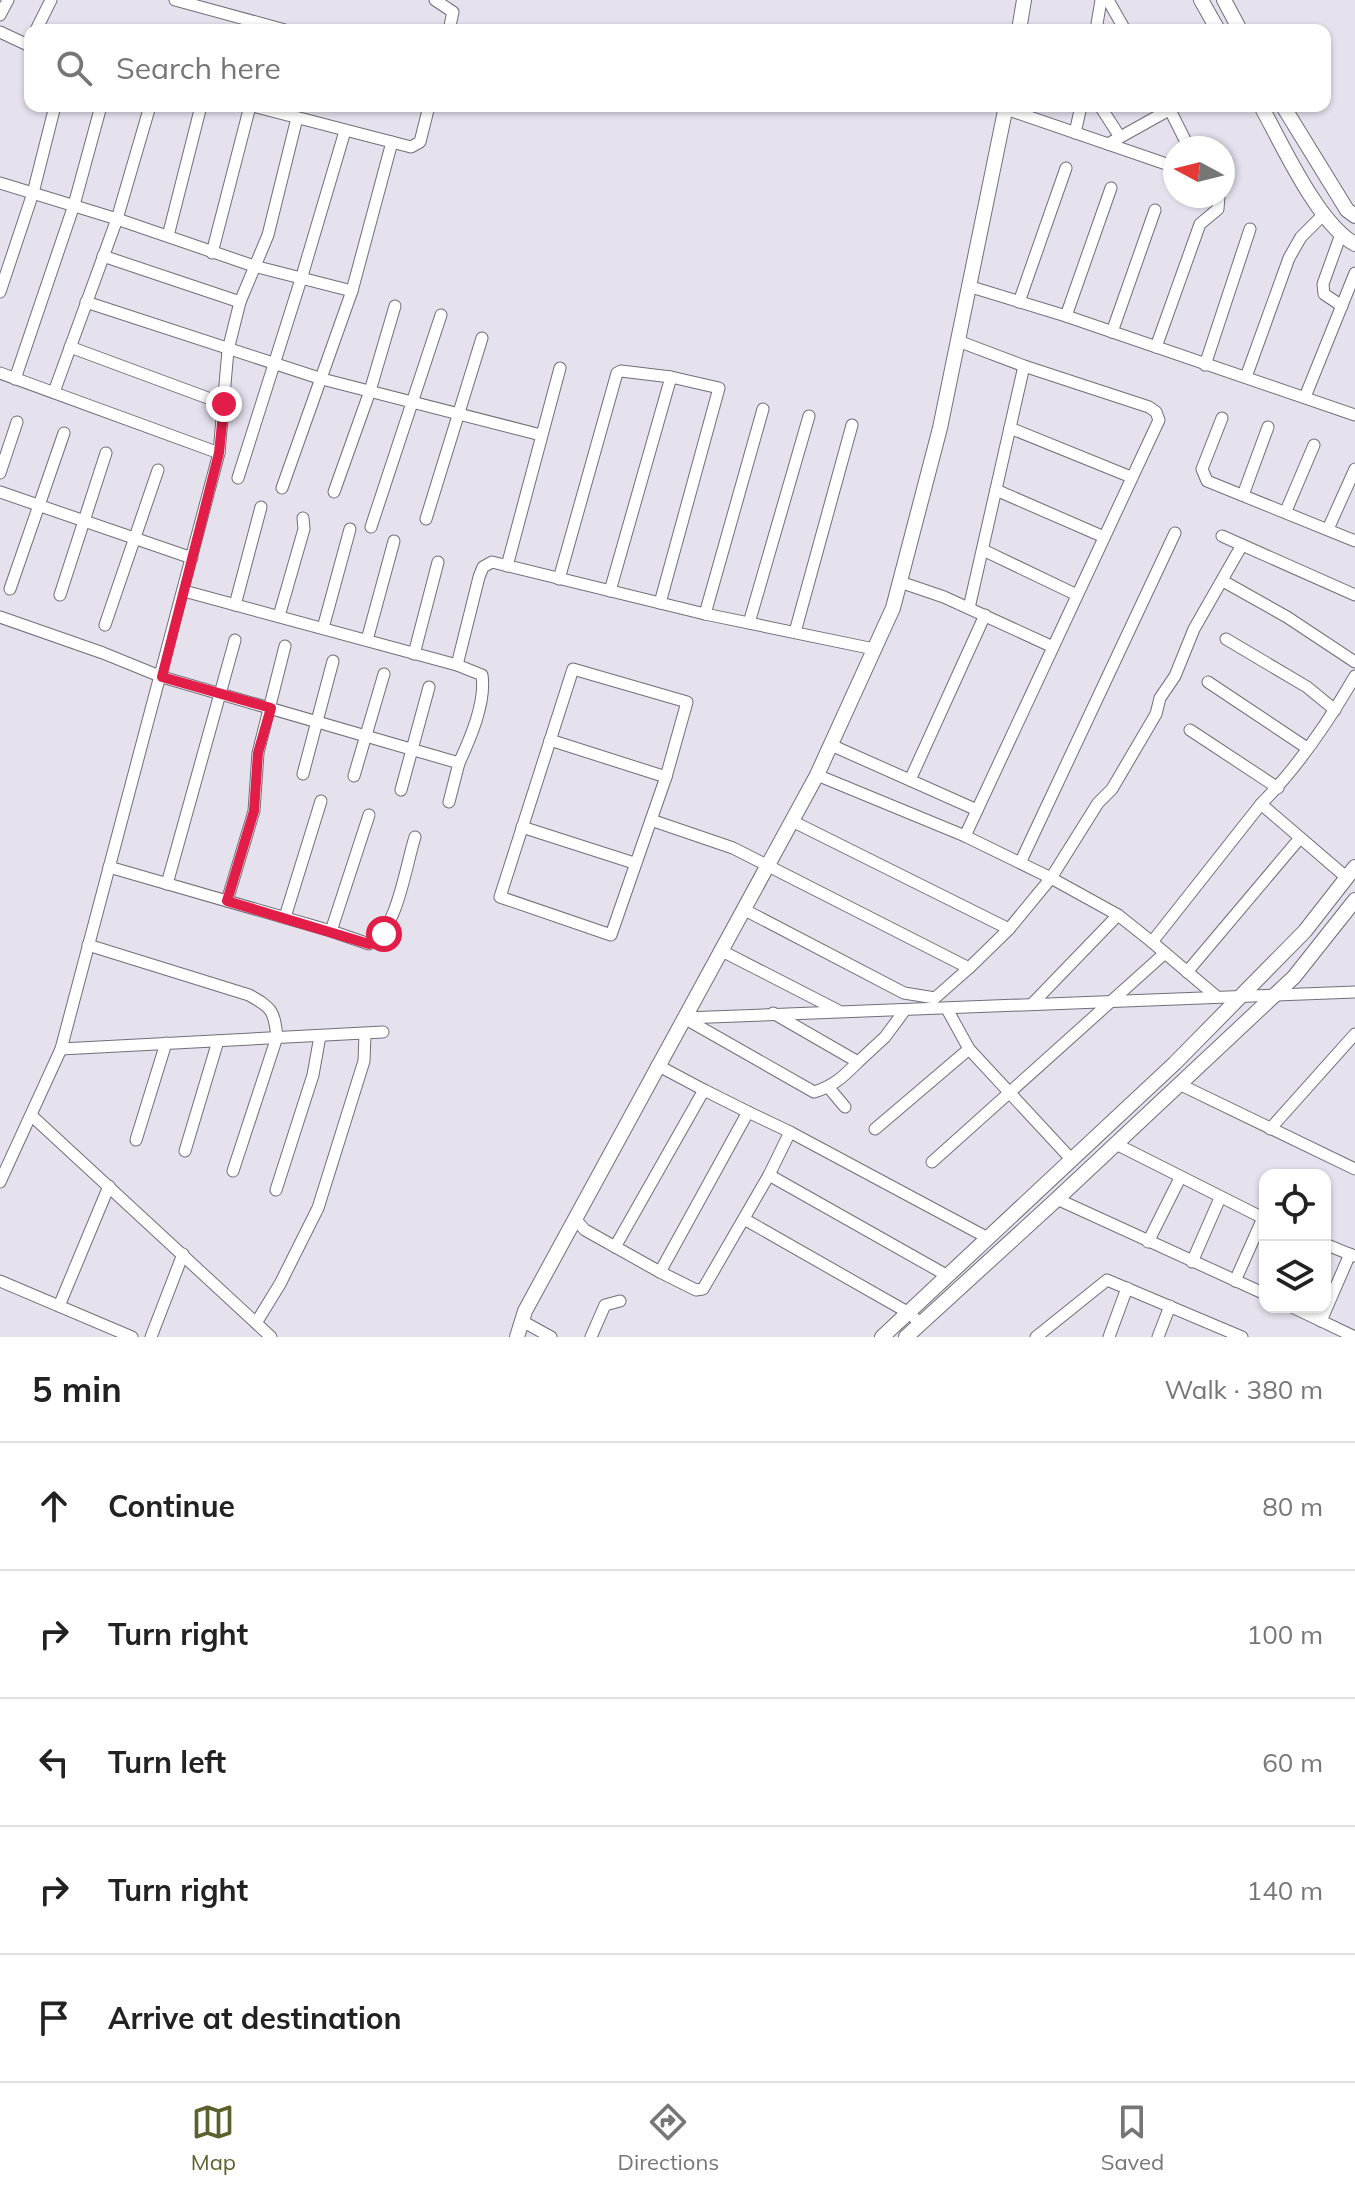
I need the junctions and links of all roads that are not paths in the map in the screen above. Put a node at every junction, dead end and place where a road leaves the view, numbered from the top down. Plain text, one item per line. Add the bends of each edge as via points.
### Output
1 (8, 0) edge
2 (51, 0) edge
3 (175, 0) edge
4 (435, 0) edge
5 (1024, 0) edge
6 (1101, 0) edge
7 (1108, 0) edge
8 (1201, 0) edge
9 (1224, 0) edge
10 (207, 4) edge
11 (0, 15) edge
12 (39, 24) edge
13 (267, 24) edge
14 (450, 24) edge
15 (1020, 24) edge
16 (1097, 24) edge
17 (1122, 24) edge
18 (1215, 24) edge
19 (1237, 24) edge
20 (0, 32) edge
21 (24, 42) edge
22 (53, 112) edge
23 (99, 112) edge
24 (148, 112) edge
25 (199, 112) edge
26 (249, 112) edge
27 (274, 112) edge
28 (428, 112) edge
29 (1005, 112) edge
30 (1017, 112) edge
31 (1080, 112) edge
32 (1104, 112) edge
33 (1162, 112) edge
34 (1173, 112) edge
35 (1264, 112) edge
36 (1287, 112) edge
37 (297, 118) junction
38 (345, 131) junction
39 (1075, 133) junction
40 (1184, 136) edge
41 (1120, 137) junction
42 (392, 142) junction
43 (1108, 144) junction
44 (1163, 163) edge
45 (1066, 168) dead end
46 (0, 183) edge
47 (1111, 188) dead end
48 (33, 193) junction
49 (74, 205) junction
50 (1218, 208) edge
51 (1155, 210) dead end
52 (1323, 215) junction
53 (1355, 216) edge
54 (117, 219) junction
55 (1250, 229) dead end
56 (1341, 234) junction
57 (168, 236) junction
58 (1355, 244) edge
59 (212, 253) junction
60 (103, 256) junction
61 (254, 266) junction
62 (1355, 273) edge
63 (302, 276) junction
64 (968, 286) junction
65 (352, 291) junction
66 (0, 292) edge
67 (86, 302) junction
68 (240, 302) junction
69 (1019, 302) junction
70 (395, 306) dead end
71 (1342, 306) junction
72 (441, 315) dead end
73 (1066, 316) junction
74 (1112, 332) junction
75 (482, 338) dead end
76 (958, 341) junction
77 (70, 347) junction
78 (1156, 347) junction
79 (228, 350) junction
80 (275, 365) junction
81 (1205, 365) junction
82 (1024, 366) junction
83 (560, 368) dead end
84 (0, 373) edge
85 (671, 377) junction
86 (1246, 377) junction
87 (15, 379) junction
88 (322, 379) junction
89 (370, 391) junction
90 (54, 392) junction
91 (1305, 397) junction
92 (1355, 399) edge
93 (414, 402) junction
94 (224, 404) junction
95 (763, 409) dead end
96 (459, 414) junction
97 (1352, 414) edge
98 (809, 416) dead end
99 (1222, 418) dead end
100 (17, 422) dead end
101 (852, 425) dead end
102 (1268, 427) dead end
103 (1010, 428) junction
104 (64, 433) dead end
105 (541, 435) junction
106 (1314, 445) dead end
107 (106, 453) dead end
108 (219, 453) junction
109 (1355, 469) edge
110 (158, 470) dead end
111 (0, 473) edge
112 (1131, 477) junction
113 (238, 478) dead end
114 (282, 488) dead end
115 (996, 490) junction
116 (0, 492) edge
117 (334, 492) dead end
118 (1243, 495) junction
119 (38, 505) junction
120 (261, 507) dead end
121 (1286, 511) junction
122 (303, 518) dead end
123 (426, 519) dead end
124 (84, 522) junction
125 (371, 527) dead end
126 (350, 529) dead end
127 (1328, 529) junction
128 (1175, 533) dead end
129 (1222, 536) dead end
130 (1104, 537) junction
131 (134, 539) junction
132 (394, 541) dead end
133 (1355, 541) edge
134 (1242, 545) junction
135 (983, 550) junction
136 (192, 558) junction
137 (438, 562) dead end
138 (507, 566) junction
139 (559, 579) junction
140 (1223, 581) junction
141 (900, 582) junction
142 (10, 589) dead end
143 (184, 591) junction
144 (610, 591) junction
145 (60, 595) dead end
146 (1077, 595) junction
147 (1355, 595) edge
148 (660, 603) junction
149 (235, 605) junction
150 (969, 608) junction
151 (705, 614) junction
152 (985, 615) junction
153 (279, 616) junction
154 (0, 617) edge
155 (749, 623) junction
156 (105, 625) dead end
157 (323, 628) junction
158 (795, 632) junction
159 (1226, 639) dead end
160 (235, 640) dead end
161 (367, 640) junction
162 (285, 646) dead end
163 (1053, 647) junction
164 (874, 649) junction
165 (414, 654) junction
166 (333, 661) dead end
167 (1355, 662) edge
168 (457, 665) junction
169 (384, 674) dead end
170 (1355, 676) edge
171 (162, 677) junction
172 (1208, 682) dead end
173 (429, 687) dead end
174 (220, 694) junction
175 (271, 708) junction
176 (1335, 710) junction
177 (318, 721) junction
178 (1190, 730) dead end
179 (366, 736) junction
180 (550, 740) junction
181 (831, 745) junction
182 (1307, 748) junction
183 (412, 750) junction
184 (459, 763) junction
185 (303, 774) dead end
186 (817, 775) junction
187 (354, 776) dead end
188 (666, 777) junction
189 (910, 780) junction
190 (1278, 788) junction
191 (401, 790) dead end
192 (321, 801) dead end
193 (449, 802) dead end
194 (1261, 804) junction
195 (977, 810) junction
196 (369, 815) dead end
197 (651, 820) junction
198 (792, 821) junction
199 (522, 827) junction
200 (965, 836) junction
201 (415, 837) dead end
202 (1300, 838) junction
203 (1021, 861) junction
204 (634, 863) junction
205 (766, 865) junction
206 (109, 867) junction
207 (1351, 872) edge
208 (1051, 878) junction
209 (167, 884) junction
210 (1355, 900) edge
211 (227, 901) junction
212 (743, 909) junction
213 (1118, 915) junction
214 (285, 917) junction
215 (1009, 929) junction
216 (331, 931) junction
217 (1152, 942) junction
218 (88, 945) junction
219 (720, 950) junction
220 (1165, 953) junction
221 (969, 968) junction
222 (1187, 972) junction
223 (1355, 992) edge
224 (1278, 993) junction
225 (1217, 997) junction
226 (1242, 997) junction
227 (1112, 1000) junction
228 (1033, 1003) junction
229 (947, 1009) junction
230 (905, 1010) junction
231 (840, 1011) junction
232 (773, 1013) junction
233 (684, 1018) junction
234 (383, 1032) dead end
235 (365, 1034) junction
236 (1355, 1034) edge
237 (320, 1036) junction
238 (277, 1037) junction
239 (218, 1041) junction
240 (166, 1043) junction
241 (61, 1049) junction
242 (969, 1049) junction
243 (858, 1062) junction
244 (657, 1065) junction
245 (1181, 1085) junction
246 (829, 1088) junction
247 (704, 1090) junction
248 (1008, 1093) junction
249 (845, 1107) dead end
250 (748, 1112) junction
251 (32, 1116) junction
252 (875, 1129) dead end
253 (1270, 1129) junction
254 (790, 1132) junction
255 (136, 1140) dead end
256 (1116, 1144) junction
257 (185, 1151) dead end
258 (1072, 1160) junction
259 (932, 1162) dead end
260 (1355, 1169) edge
261 (233, 1171) dead end
262 (769, 1175) junction
263 (1180, 1178) junction
264 (0, 1182) edge
265 (109, 1186) junction
266 (276, 1190) dead end
267 (1220, 1198) junction
268 (1057, 1199) junction
269 (1259, 1216) edge
270 (575, 1219) junction
271 (744, 1219) junction
272 (1259, 1229) edge
273 (988, 1238) junction
274 (1148, 1242) junction
275 (1331, 1246) edge
276 (615, 1247) junction
277 (183, 1254) junction
278 (1352, 1255) edge
279 (1192, 1262) junction
280 (660, 1272) junction
281 (948, 1276) junction
282 (0, 1281) edge
283 (1235, 1281) junction
284 (1127, 1288) junction
285 (1259, 1291) edge
286 (620, 1301) dead end
287 (59, 1306) junction
288 (1170, 1306) junction
289 (909, 1313) junction
290 (1304, 1313) edge
291 (522, 1321) junction
292 (1321, 1321) junction
293 (256, 1323) junction
294 (921, 1324) junction
295 (1211, 1331) edge
296 (132, 1337) edge
297 (151, 1337) edge
298 (271, 1337) edge
299 (517, 1337) edge
300 (551, 1337) edge
301 (591, 1337) edge
302 (882, 1337) edge
303 (906, 1337) edge
304 (1036, 1337) edge
305 (1109, 1337) edge
306 (1158, 1337) edge
307 (1242, 1337) edge
308 (1355, 1337) edge

1 - 11 street
2 - 12 street
3 - 10 street
4 - 14 street via 453,12
5 - 15 street
6 - 16 street
7 - 17 street
8 - 18 street
9 - 19 street
10 - 13 street
20 - 21 street
22 - 48 street
23 - 49 street
24 - 54 street
25 - 57 street
26 - 59 street
27 - 37 street
28 - 42 street via 420,142 411,147
29 - 64 street
30 - 39 street
31 - 39 street
32 - 41 street
33 - 41 street
34 - 40 street
35 - 52 street
36 - 53 street
37 - 38 street
37 - 61 street via 268,235
38 - 42 street
38 - 63 street
39 - 43 street
41 - 43 street
42 - 65 street
43 - 44 street
45 - 69 street
46 - 48 street
47 - 73 street
48 - 49 street
48 - 66 street
49 - 54 street
49 - 87 street
50 - 78 street via 1200,224
51 - 74 street
52 - 56 street
52 - 86 street via 1289,258
54 - 57 street
54 - 60 street
55 - 81 street
56 - 58 street
56 - 71 street via 1323,284 1324,294
57 - 59 street
59 - 61 street
60 - 67 street
60 - 68 street
61 - 63 street
61 - 68 street
62 - 71 street
63 - 65 street
63 - 80 street
64 - 69 street
64 - 76 street
65 - 88 street
67 - 77 street
67 - 79 street
68 - 79 street
69 - 73 street
70 - 89 street
71 - 91 street
72 - 93 street
73 - 74 street
74 - 78 street
75 - 96 street
76 - 82 street
76 - 141 street
77 - 90 street
77 - 94 street
78 - 81 street
79 - 80 street
79 - 94 street
80 - 88 street
80 - 113 street
81 - 86 street
82 - 103 street
82 - 112 street via 1156,412 1159,420
83 - 105 street
84 - 87 street
85 - 139 street via 621,371 615,377
85 - 144 street
85 - 148 street via 719,388
86 - 91 street
87 - 90 street
88 - 89 street
88 - 114 street
89 - 93 street
89 - 117 street
90 - 108 street
91 - 97 street
92 - 97 street
93 - 96 street
93 - 125 street
94 - 108 street
95 - 151 street
96 - 105 street
96 - 123 street
98 - 155 street
99 - 118 street via 1202,469 1207,481
100 - 111 street
101 - 158 street
102 - 118 street
103 - 112 street
103 - 115 street
104 - 119 street
105 - 138 street
106 - 121 street
107 - 124 street
108 - 136 street
109 - 127 street
110 - 131 street
112 - 130 street
115 - 130 street
115 - 135 street
116 - 119 street
118 - 121 street
119 - 124 street
119 - 142 street
120 - 149 street
121 - 127 street
122 - 153 street
124 - 131 street
124 - 145 street
126 - 157 street
127 - 133 street
128 - 203 street
129 - 134 street
130 - 146 street
131 - 136 street
131 - 156 street
132 - 161 street
134 - 140 street
134 - 147 street
135 - 146 street
135 - 150 street
136 - 143 street
137 - 165 street
138 - 139 street
138 - 168 street via 492,562 483,567
139 - 144 street
140 - 167 street
140 - 208 street via 1194,629 1156,714
141 - 150 street
141 - 164 street
143 - 149 street
143 - 171 street
144 - 148 street
146 - 163 street
148 - 151 street
149 - 153 street
150 - 152 street
151 - 155 street
152 - 163 street
152 - 189 street
153 - 157 street
154 - 171 street
155 - 158 street
157 - 161 street
158 - 164 street
159 - 176 street
160 - 174 street
161 - 165 street
162 - 175 street
163 - 195 street
164 - 181 street
165 - 168 street
166 - 177 street
168 - 184 street via 482,675 483,686
169 - 179 street
170 - 176 street
171 - 174 street
171 - 206 street
172 - 182 street
173 - 183 street
174 - 175 street
174 - 209 street
175 - 177 street
175 - 211 street via 257,763 254,811
176 - 182 street
177 - 179 street
177 - 185 street
178 - 190 street
179 - 183 street
179 - 187 street
180 - 188 street
180 - 188 street via 573,669 687,702
180 - 199 street
181 - 186 street
181 - 189 street
182 - 190 street
183 - 184 street
183 - 191 street
184 - 193 street
186 - 198 street
186 - 200 street
188 - 197 street
189 - 195 street
190 - 194 street
192 - 214 street
194 - 202 street
194 - 217 street
195 - 200 street
196 - 216 street
197 - 204 street
197 - 205 street
198 - 205 street
198 - 215 street
199 - 204 street
199 - 204 street via 500,897 611,935
200 - 203 street
201 - 216 street via 391,918 378,941 369,944
202 - 207 street
202 - 222 street
203 - 208 street
205 - 212 street
205 - 221 street
206 - 209 street
206 - 218 street
207 - 226 street via 1305,931
208 - 213 street
208 - 215 street
209 - 211 street
210 - 224 street
211 - 214 street
212 - 219 street
212 - 221 street via 904,993 935,998
213 - 217 street
213 - 228 street
214 - 216 street
215 - 221 street
217 - 220 street
218 - 238 street via 249,995 275,1016
218 - 241 street
219 - 231 street
219 - 233 street
220 - 222 street
220 - 227 street
222 - 225 street
223 - 224 street
224 - 226 street
224 - 245 street
225 - 226 street
225 - 227 street
226 - 258 street
227 - 228 street
227 - 248 street
228 - 229 street
229 - 230 street
229 - 242 street
230 - 231 street
230 - 243 street
231 - 232 street
232 - 233 street
232 - 243 street
233 - 244 street
233 - 246 street via 814,1092
234 - 235 street
235 - 237 street
235 - 293 street via 364,1061 318,1208
236 - 253 street
237 - 238 street
237 - 266 street
238 - 239 street
238 - 261 street
239 - 240 street
239 - 257 street
240 - 241 street
240 - 255 street
241 - 251 street
242 - 248 street
242 - 252 street
243 - 246 street
244 - 247 street
244 - 270 street
245 - 253 street
245 - 256 street
246 - 249 street
247 - 250 street
247 - 276 street
248 - 258 street
248 - 259 street
250 - 254 street
250 - 280 street
251 - 264 street
251 - 265 street
253 - 260 street
254 - 262 street
254 - 273 street
256 - 263 street
256 - 268 street
258 - 273 street
262 - 271 street
262 - 281 street
263 - 267 street
263 - 274 street
265 - 277 street
265 - 287 street
267 - 269 street
267 - 279 street
268 - 274 street
268 - 294 street
270 - 276 street
270 - 291 street
271 - 280 street via 703,1289
271 - 289 street
272 - 283 street
273 - 281 street
274 - 279 street
275 - 278 street
276 - 280 street
277 - 293 street
277 - 297 street
278 - 292 street
279 - 283 street
281 - 289 street
282 - 287 street
283 - 285 street
284 - 288 street
284 - 304 street via 1107,1280
284 - 305 street
286 - 301 street via 605,1305
287 - 296 street
288 - 295 street
288 - 306 street
289 - 294 street
289 - 302 street
290 - 292 street
291 - 299 street
291 - 300 street
292 - 308 street
293 - 298 street
294 - 303 street
295 - 307 street

